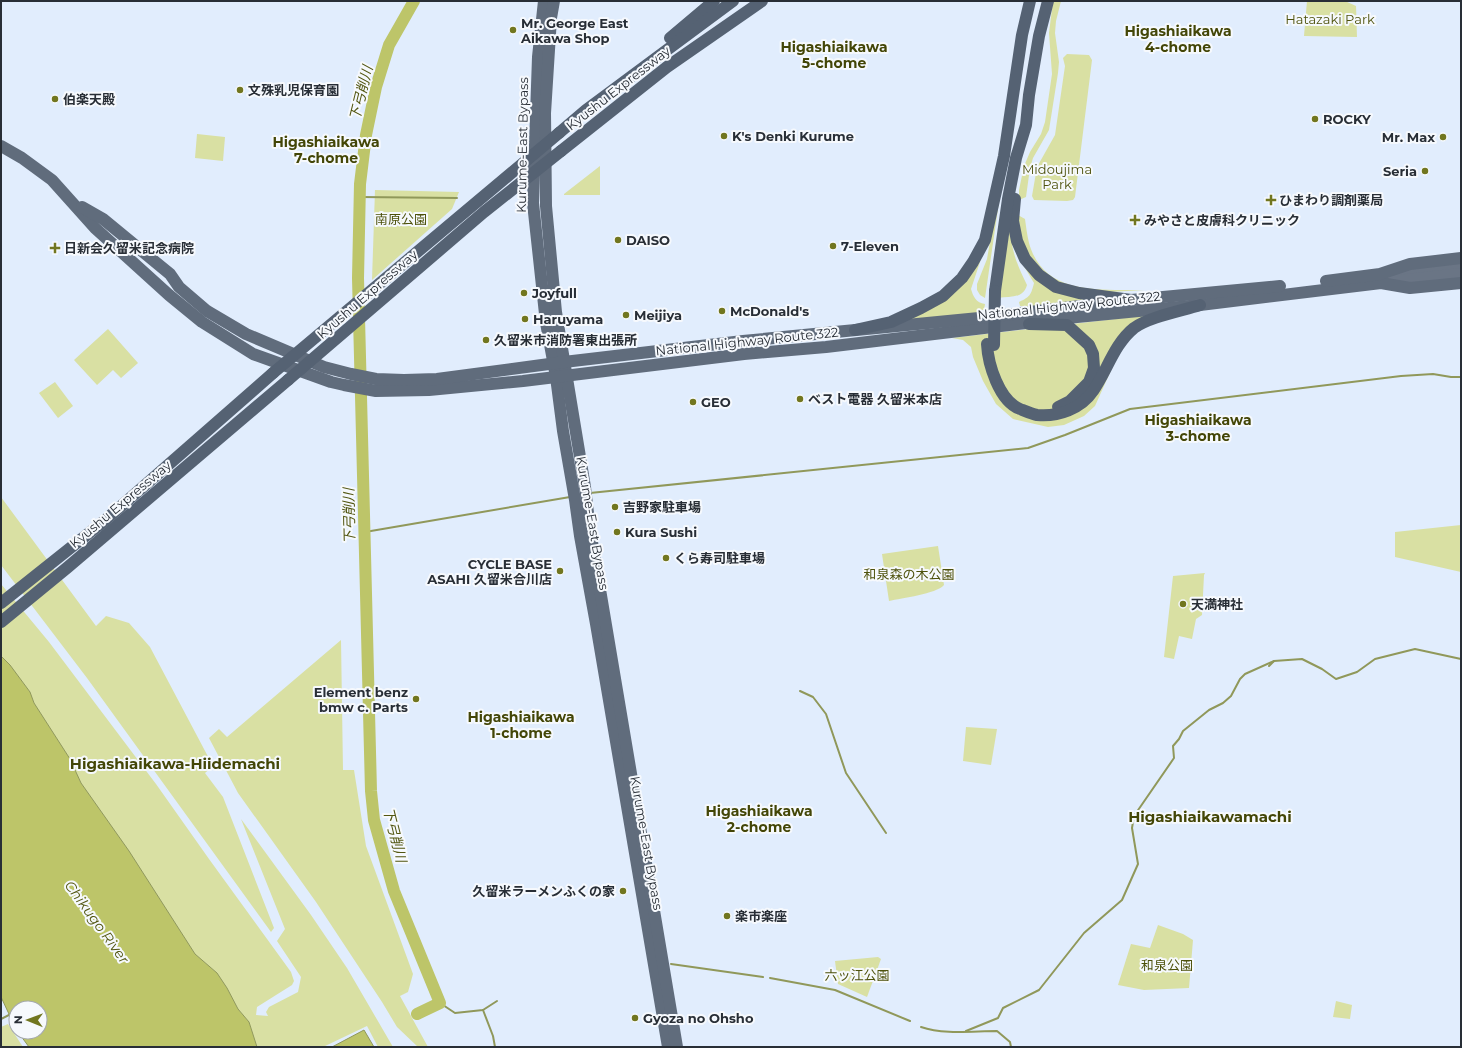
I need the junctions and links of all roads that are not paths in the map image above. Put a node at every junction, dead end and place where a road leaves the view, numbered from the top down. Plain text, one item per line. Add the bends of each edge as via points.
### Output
1 (544, 1) edge
2 (554, 1) edge
3 (714, 1) edge
4 (733, 1) edge
5 (762, 1) edge
6 (1022, 1) edge
7 (1030, 1) edge
8 (1040, 1) edge
9 (1048, 1) edge
10 (1022, 35) junction
11 (1039, 36) junction
12 (586, 110) junction
13 (1, 146) edge
14 (1010, 157) junction
15 (1461, 258) edge
16 (1461, 266) edge
17 (1461, 274) edge
18 (1381, 278) junction
19 (1461, 283) edge
20 (1130, 300) junction
21 (1200, 305) junction
22 (1029, 324) junction
23 (855, 330) junction
24 (991, 345) junction
25 (558, 363) junction
26 (561, 376) junction
27 (369, 384) junction
28 (580, 495) junction
29 (1, 603) edge
30 (1, 622) edge
31 (668, 1047) edge
32 (677, 1047) edge

1 - 25 highway, Kurume-East Bypass via 538,64 533,203 546,323
2 - 25 highway, Kurume-East Bypass via 545,113 546,206
3 - 12 highway
4 - 12 highway, Kyushu Expressway
5 - 30 highway, Kyushu Expressway, bridge via 667,67 484,212
6 - 10 highway
7 - 10 highway
8 - 11 highway
9 - 11 highway
10 - 14 highway
11 - 14 highway via 1026,125
12 - 29 highway, Kyushu Expressway, bridge via 273,373 103,522
13 - 27 highway, National Highway Route 322 via 52,180 95,228 202,322 253,354 330,382 350,380
14 - 20 highway via 1013,221 1017,241 1025,259 1039,275 1056,287
14 - 23 highway via 985,240 962,278 943,296 921,308 891,322
14 - 24 highway via 1002,197 991,291
15 - 18 highway, National Highway Route 322 via 1410,264
16 - 18 main road
17 - 18 main road
18 - 19 highway, National Highway Route 322 via 1410,288
18 - 20 highway, National Highway Route 322
18 - 21 highway, National Highway Route 322
20 - 23 highway, National Highway Route 322
21 - 22 highway, National Highway Route 322
21 - 24 highway via 1136,327 1126,336 1110,360 1093,392 1082,403 1058,414 1036,415 1016,407 997,384 988,358
22 - 24 highway via 1067,325 1089,345 1094,368 1089,382 1070,401 1059,407 1034,407 1013,396 997,368
22 - 26 highway, National Highway Route 322
23 - 25 highway, National Highway Route 322
25 - 26 highway, Kurume-East Bypass
25 - 27 highway, National Highway Route 322 via 437,379
26 - 27 highway, National Highway Route 322 via 428,390
26 - 28 highway, Kurume-East Bypass
28 - 31 highway, Kurume-East Bypass via 580,536
28 - 32 highway, Kurume-East Bypass via 590,530

